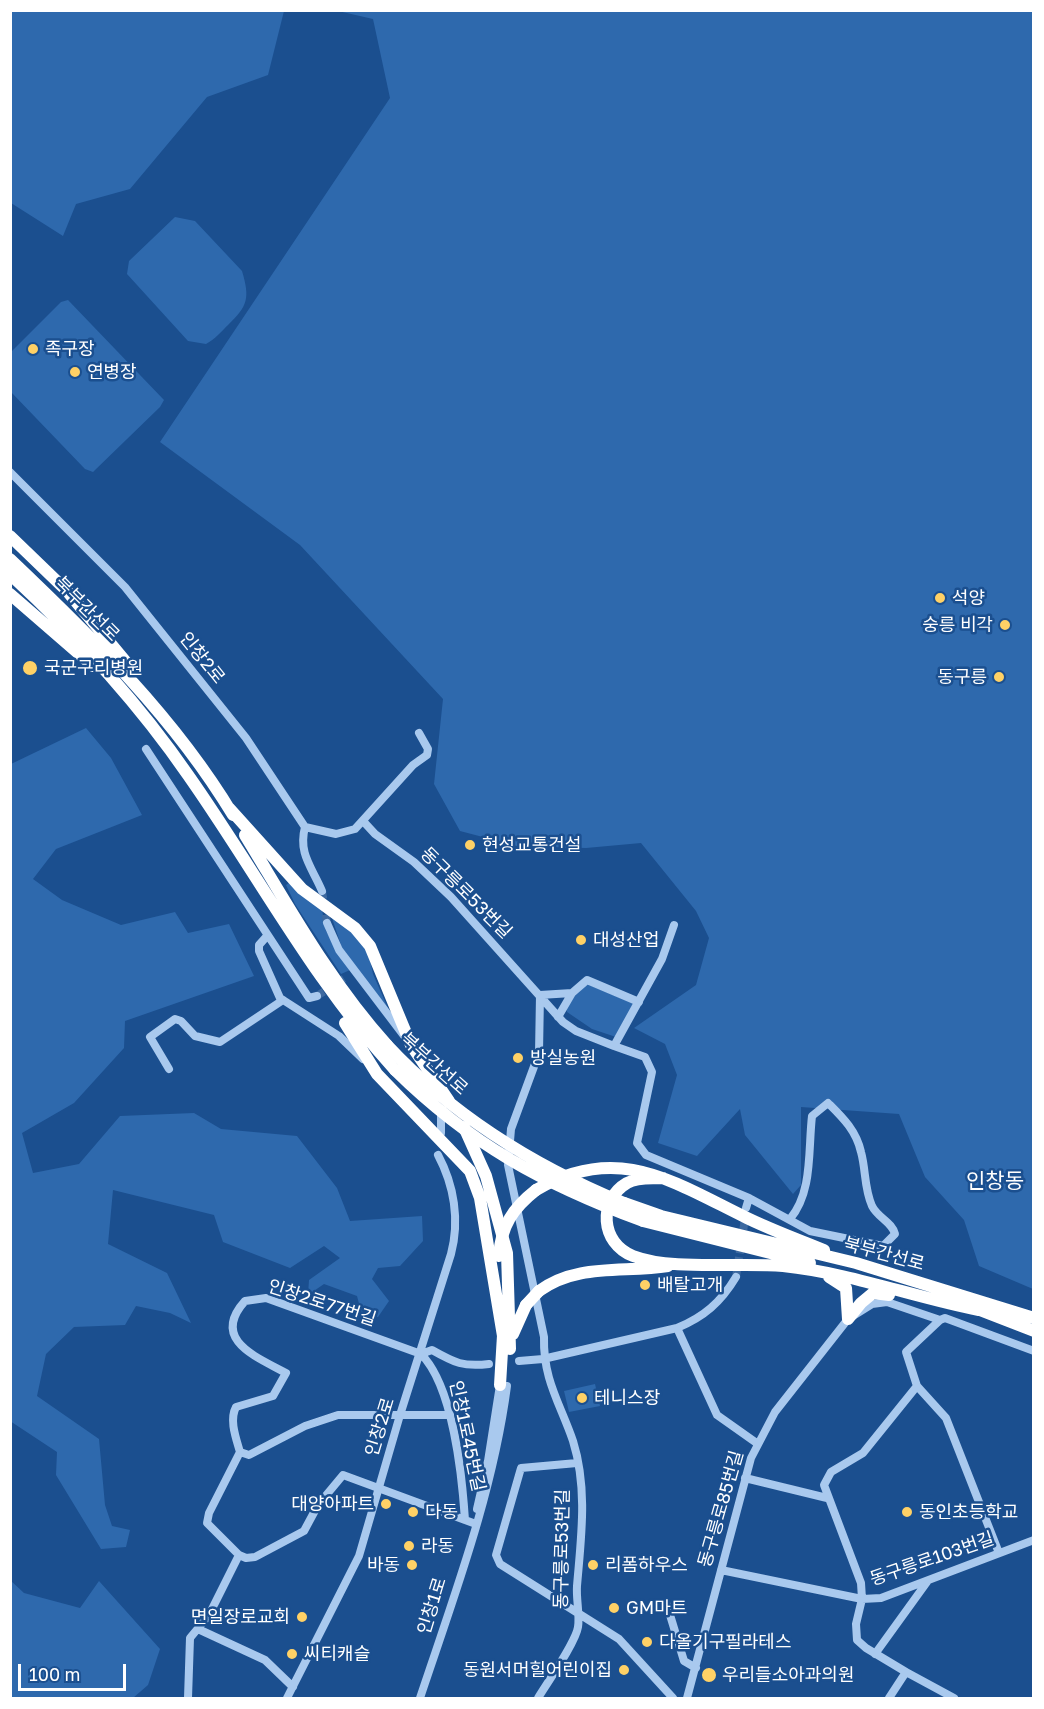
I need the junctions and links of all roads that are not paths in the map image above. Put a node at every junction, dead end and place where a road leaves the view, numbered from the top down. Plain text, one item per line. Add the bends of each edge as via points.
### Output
1 (10, 472) edge
2 (10, 536) edge
3 (10, 559) edge
4 (10, 573) edge
5 (10, 594) edge
6 (138, 708) junction
7 (160, 711) junction
8 (420, 733) dead end
9 (146, 748) dead end
10 (230, 808) junction
11 (363, 821) junction
12 (305, 827) junction
13 (322, 891) tunnel mouth
14 (282, 919) junction
15 (327, 923) tunnel mouth
16 (674, 926) dead end
17 (267, 936) junction
18 (353, 971) junction
19 (345, 978) tunnel mouth
20 (572, 993) junction
21 (540, 995) junction
22 (318, 996) dead end
23 (283, 1000) junction
24 (639, 1002) junction
25 (556, 1015) junction
26 (540, 1020) junction
27 (411, 1045) junction
28 (614, 1046) junction
29 (169, 1069) dead end
30 (375, 1072) junction
31 (441, 1133) dead end
32 (438, 1155) dead end
33 (663, 1178) junction
34 (749, 1198) junction
35 (746, 1208) tunnel mouth
36 (790, 1219) junction
37 (856, 1263) junction
38 (678, 1265) junction
39 (815, 1270) junction
40 (736, 1277) tunnel mouth
41 (924, 1299) junction
42 (979, 1310) junction
43 (1034, 1318) edge
44 (848, 1319) junction
45 (940, 1320) junction
46 (677, 1328) junction
47 (1034, 1331) edge
48 (503, 1336) junction
49 (510, 1348) junction
50 (1034, 1351) edge
51 (421, 1354) junction
52 (543, 1359) junction
53 (519, 1361) dead end
54 (489, 1364) dead end
55 (503, 1386) junction
56 (917, 1386) junction
57 (400, 1415) junction
58 (449, 1415) junction
59 (758, 1444) junction
60 (240, 1452) junction
61 (577, 1463) junction
62 (745, 1478) junction
63 (379, 1487) junction
64 (827, 1497) junction
65 (465, 1520) junction
66 (476, 1524) junction
67 (1034, 1540) edge
68 (999, 1553) junction
69 (238, 1555) junction
70 (721, 1570) junction
71 (927, 1581) junction
72 (862, 1599) junction
73 (667, 1605) dead end
74 (576, 1613) junction
75 (198, 1629) junction
76 (876, 1654) junction
77 (696, 1668) junction
78 (906, 1672) junction
79 (293, 1687) junction
80 (939, 1694) edge
81 (188, 1698) edge
82 (287, 1698) edge
83 (420, 1698) edge
84 (538, 1698) edge
85 (673, 1698) edge
86 (687, 1698) edge
87 (889, 1698) edge
88 (954, 1698) edge

1 - 12 street, 인창2로 via 125,587 246,738
2 - 7 highway via 89,616
3 - 7 highway, 북부간선로 via 120,666
4 - 6 highway, 북부간선로 via 60,620
5 - 6 highway
6 - 14 highway, 북부간선로 via 189,776
7 - 10 highway, 북부간선로
8 - 11 street via 428,753 412,765
9 - 17 street
10 - 27 highway via 302,889 356,928 370,946
10 - 37 highway, 북부간선로, bridge via 350,1001 413,1073 475,1123 529,1159 624,1203 661,1216
11 - 12 street via 345,833
11 - 21 street, 동구릉로53번길 via 435,881
12 - 13 street via 303,853
14 - 30 highway
14 - 42 highway, 북부간선로, bridge via 340,1005 395,1070 418,1093 507,1160 579,1197 643,1221
15 - 18 street
16 - 24 street
17 - 22 street via 309,999
17 - 23 street via 259,951 276,993
18 - 19 street
18 - 27 street
20 - 21 street
20 - 24 street via 587,980
20 - 25 street
21 - 25 street, 동구릉로53번길
21 - 26 street, 동구릉로53번길
23 - 29 street via 220,1042 190,1033 175,1019 150,1037
23 - 30 street via 339,1036
24 - 28 street
25 - 26 street via 547,1011
25 - 28 street, 동구릉로53번길 via 576,1031
26 - 52 street, 동구릉로53번길 via 539,1053 510,1129 507,1151 544,1337
27 - 31 street via 438,1101
27 - 49 highway via 456,1112 490,1186 507,1252
28 - 34 street, 동구릉로53번길 via 645,1057 652,1072 637,1143 646,1155
30 - 48 highway via 470,1171 480,1198
32 - 51 street, 인창2로 via 453,1187 455,1238
33 - 37 highway via 768,1228
33 - 38 highway via 637,1180 620,1188 608,1204 606,1222 611,1237 627,1253
33 - 48 highway, bridge via 638,1169 611,1167 576,1173 536,1190 520,1202 507,1220 500,1242
34 - 35 street
34 - 36 street, 동구릉로53번길
36 - 36 street, 동구릉로53번길 via 810,1231 883,1246 895,1234 894,1227 878,1215 868,1196 856,1136 828,1103 812,1116 805,1192 801,1206
37 - 43 highway, 북부간선로
38 - 39 highway via 729,1263
38 - 49 highway, bridge via 564,1276 539,1291 526,1305
39 - 41 highway
39 - 44 highway via 846,1288
40 - 46 street via 718,1304
41 - 42 highway
41 - 44 highway via 873,1293
42 - 47 highway, 북부간선로
44 - 45 street via 872,1304 887,1302
44 - 59 street, 동구릉로85번길 via 793,1387
45 - 50 street via 955,1321
45 - 56 street via 906,1352
46 - 52 street
46 - 59 street via 717,1414
48 - 55 highway
49 - 55 highway
51 - 54 street via 432,1350 468,1366
51 - 57 street, 인창2로
51 - 58 street, 인창1로45번길 via 442,1385
51 - 60 street, 인창2로77번길 via 266,1299 249,1299 233,1322 235,1338 244,1349 286,1373 273,1396 236,1407 234,1429
52 - 53 street
52 - 61 street, 동구릉로53번길
55 - 66 street, 인창1로 via 495,1464
56 - 64 street via 863,1453 831,1472 824,1485
56 - 68 street via 946,1418
57 - 58 street
57 - 60 street via 338,1415 305,1426 249,1455
57 - 63 street, 인창2로
58 - 65 street, 인창1로45번길
59 - 62 street, 동구릉로85번길
60 - 69 street via 207,1523
61 - 74 street, 동구릉로53번길 via 583,1534
61 - 74 street via 521,1468 496,1555 500,1564
62 - 64 street
62 - 70 street, 동구릉로85번길
63 - 65 street
63 - 69 street via 341,1476 304,1531 252,1558
63 - 79 street, 인창2로 via 358,1559
64 - 72 street via 861,1583
65 - 66 street, 인창1로45번길
66 - 83 street, 인창1로
67 - 68 street, 동구릉로103번길
68 - 71 street, 동구릉로103번길
69 - 75 street via 209,1615
70 - 72 street
70 - 77 street, 동구릉로85번길
71 - 72 street, 동구릉로103번길 via 881,1598
71 - 76 street
72 - 76 street, 동구릉로103번길 via 857,1640
73 - 77 street via 684,1661
74 - 84 street, 동구릉로53번길 via 578,1628
74 - 85 street via 624,1644
75 - 79 street via 265,1660
75 - 81 street via 190,1638
76 - 78 street, 동구릉로103번길
77 - 86 street, 동구릉로85번길
78 - 80 street, 동구릉로103번길
78 - 87 street
79 - 82 street, 인창2로
80 - 88 street, 동구릉로103번길

